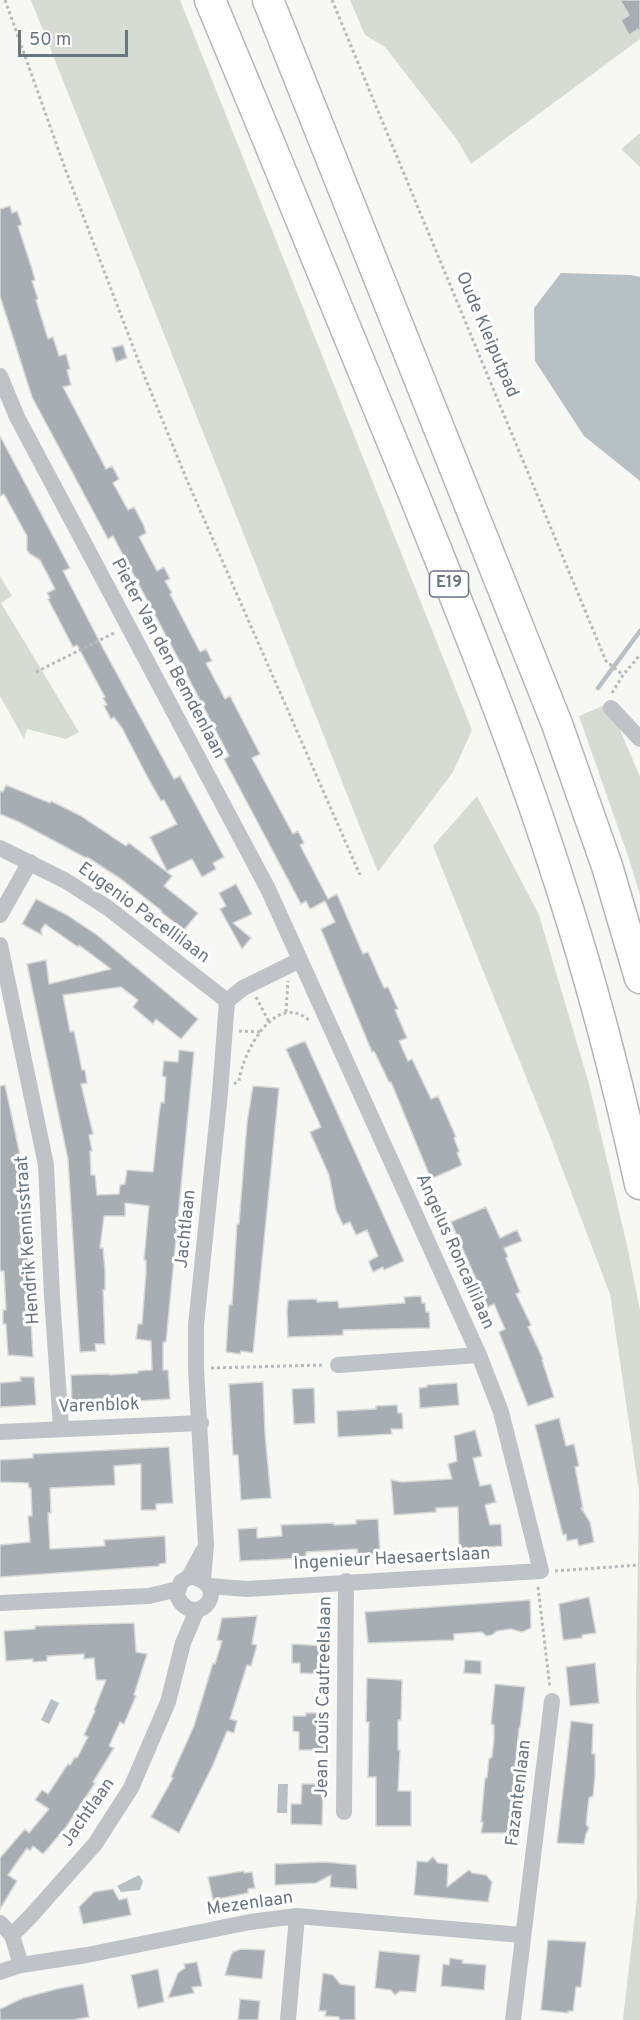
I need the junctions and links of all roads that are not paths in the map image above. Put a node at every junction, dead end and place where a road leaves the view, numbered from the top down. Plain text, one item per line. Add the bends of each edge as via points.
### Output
1 (210, 0) edge
2 (268, 0) edge
3 (0, 375) edge
4 (611, 708) road end
5 (640, 739) edge
6 (0, 848) edge
7 (30, 862) junction
8 (0, 915) edge
9 (0, 945) edge
10 (295, 963) junction
11 (640, 978) edge
12 (227, 1001) junction
13 (640, 1184) edge
14 (479, 1355) junction
15 (338, 1365) road end
16 (201, 1423) junction
17 (61, 1428) junction
18 (0, 1432) edge
19 (541, 1571) joint
20 (346, 1581) junction
21 (194, 1593) junction
22 (0, 1604) edge
23 (552, 1701) road end
24 (344, 1812) dead end
25 (297, 1916) junction
26 (6, 1929) edge
27 (522, 1935) junction
28 (21, 1965) junction
29 (0, 1972) edge
30 (288, 2020) edge
31 (513, 2020) edge

1 - 13 highway, E19 via 341,313 512,746 560,883 620,1089
2 - 11 highway, E19 via 557,724 607,866
3 - 10 street, Pieter Van den Bemdenlaan via 17,417 268,890
4 - 5 street
6 - 7 street, Eugenio Pacellilaan
7 - 8 street
7 - 12 street, Eugenio Pacellilaan via 108,908
9 - 17 street, Hendrik Kennisstraat via 46,1165
10 - 12 street
10 - 14 street, Angelus Roncallilaan
12 - 16 street, Jachtlaan via 196,1325
14 - 15 street
14 - 19 street, Angelus Roncallilaan via 501,1412
16 - 17 street, Varenblok
16 - 21 street, Jachtlaan via 206,1545
17 - 18 street, Varenblok
19 - 20 street, Ingenieur Haesaertslaan
20 - 21 street, Ingenieur Haesaertslaan
20 - 24 street, Jean Louis Cautreelslaan
21 - 22 street, Ingenieur Haesaertslaan
21 - 26 street, Jachtlaan via 168,1702 131,1788 95,1844 30,1917
23 - 27 street, Fazantenlaan
25 - 27 street, Mezenlaan
25 - 28 street, Mezenlaan
25 - 30 street
26 - 28 street, Jachtlaan
27 - 31 street, Fazantenlaan
28 - 29 street

